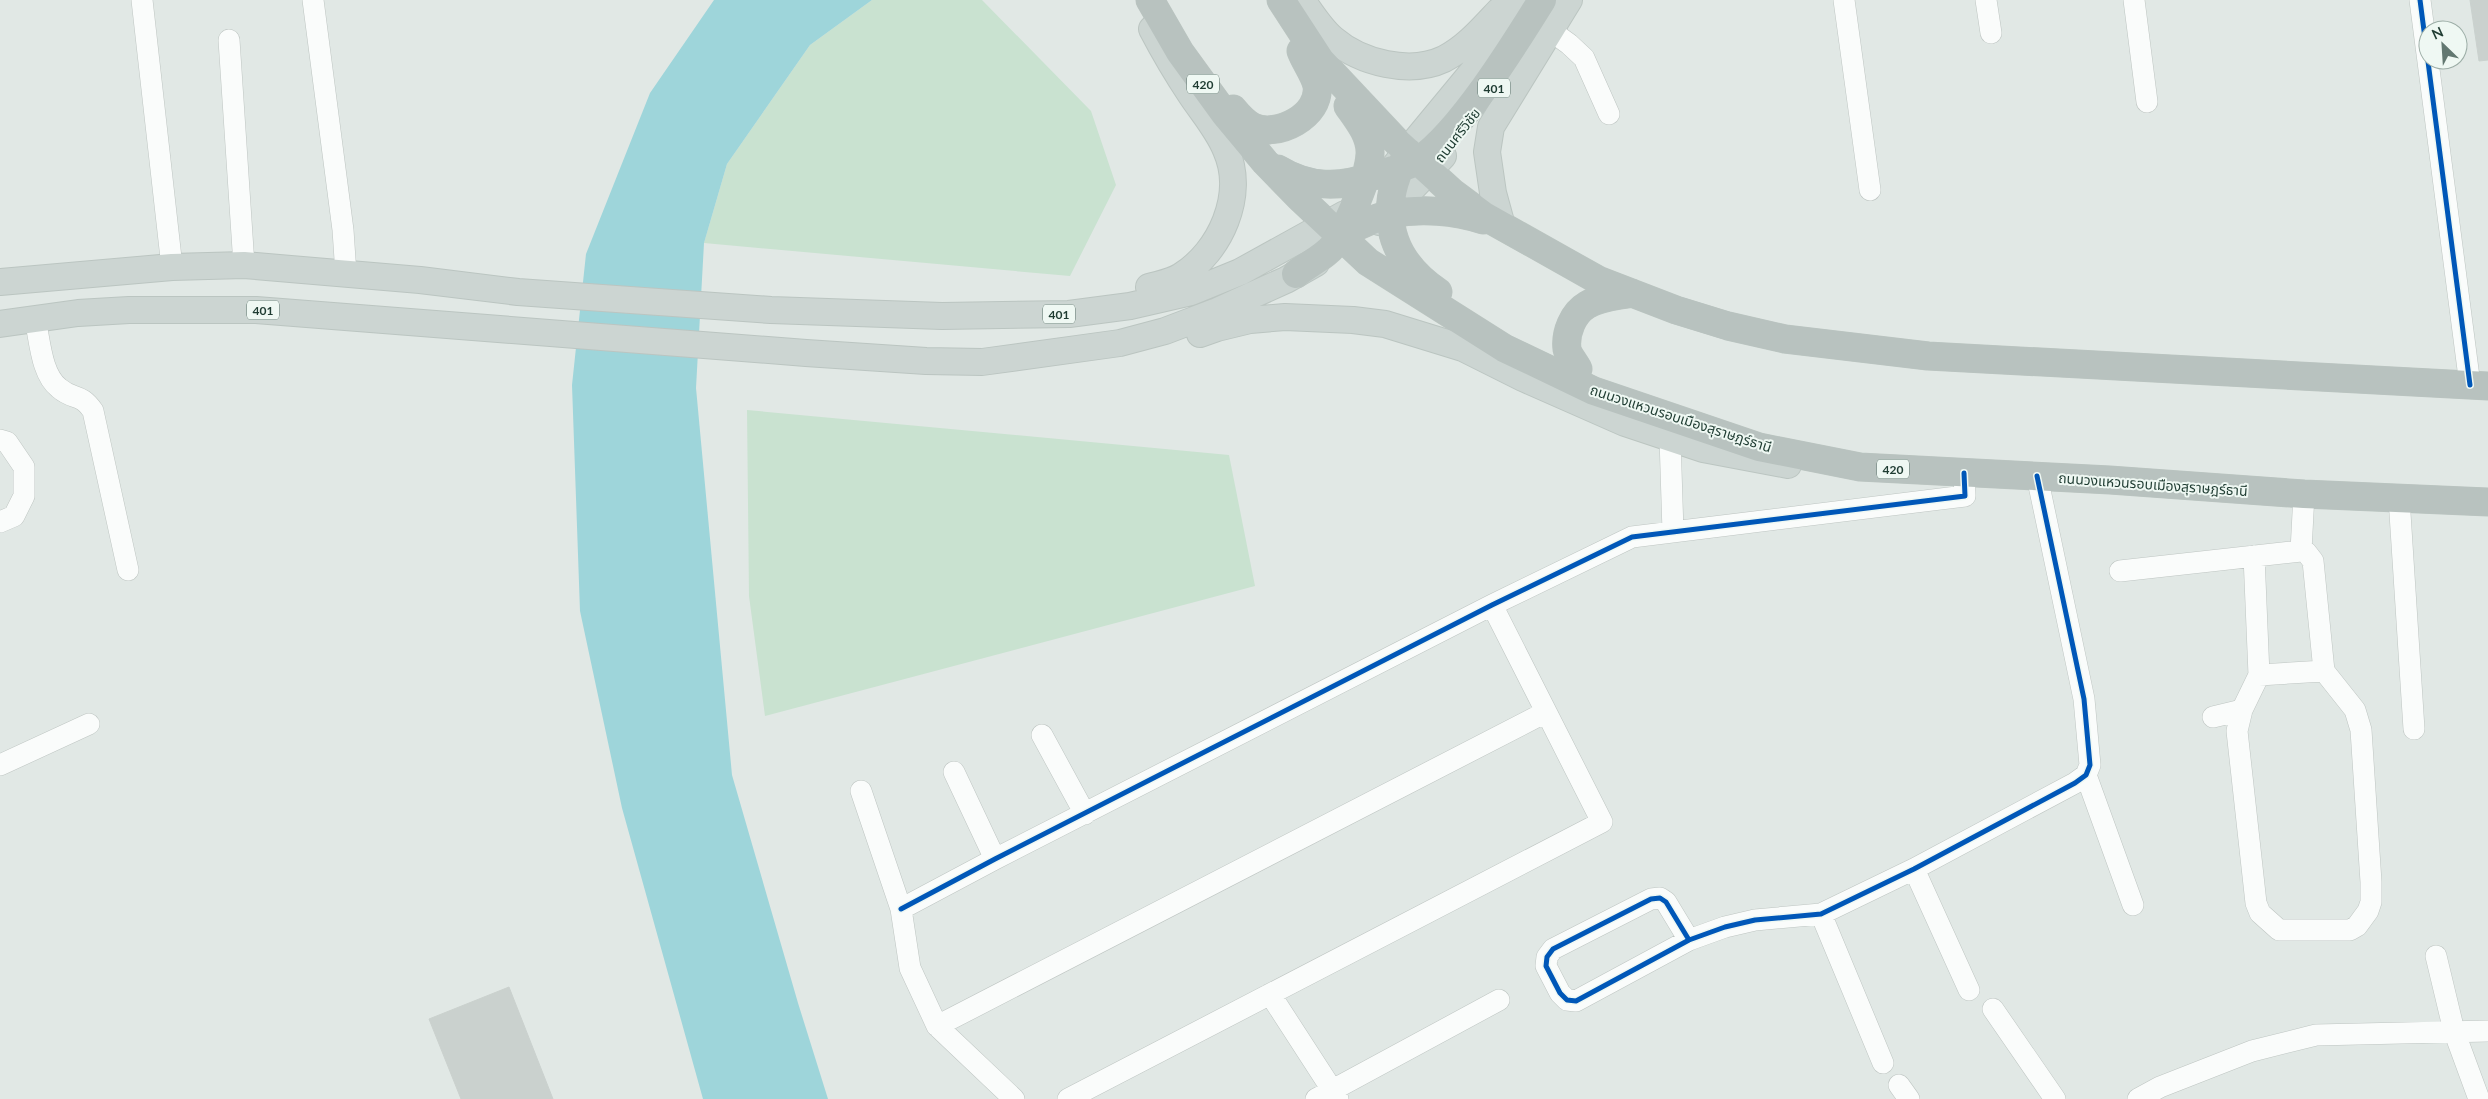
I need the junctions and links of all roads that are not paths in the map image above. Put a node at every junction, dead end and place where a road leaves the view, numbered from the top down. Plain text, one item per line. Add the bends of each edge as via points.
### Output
1 (142, 0) edge
2 (313, 0) edge
3 (1138, 0) edge
4 (1150, 0) edge
5 (1267, 0) edge
6 (1281, 0) edge
7 (1302, 0) edge
8 (1506, 0) edge
9 (1520, 0) edge
10 (1542, 0) edge
11 (1553, 0) edge
12 (1569, 0) edge
13 (1844, 0) edge
14 (1986, 0) edge
15 (2134, 0) edge
16 (2420, 0) edge
17 (1551, 31) junction
18 (1991, 33) dead end
19 (229, 40) dead end
20 (1174, 41) junction
21 (1300, 50) junction
22 (2147, 102) dead end
23 (1609, 114) dead end
24 (1265, 162) junction
25 (1409, 164) junction
26 (1363, 181) junction
27 (1870, 190) dead end
28 (1352, 209) junction
29 (1389, 214) junction
30 (1502, 226) junction
31 (1339, 233) junction
32 (244, 265) junction
33 (172, 267) junction
34 (346, 274) junction
35 (1296, 274) joint
36 (0, 282) edge
37 (1632, 293) junction
38 (855, 313) junction
39 (35, 319) junction
40 (0, 324) edge
41 (982, 362) junction
42 (1578, 369) junction
43 (2479, 386) edge
44 (1670, 438) junction
45 (0, 440) edge
46 (1885, 468) junction
47 (1964, 473) junction
48 (2037, 476) junction
49 (2304, 494) junction
50 (2399, 498) junction
51 (2488, 502) edge
52 (0, 522) edge
53 (1673, 532) junction
54 (2301, 551) junction
55 (2254, 556) junction
56 (128, 570) dead end
57 (2120, 571) dead end
58 (1492, 605) junction
59 (2324, 670) junction
60 (2259, 675) junction
61 (2242, 710) junction
62 (1546, 712) junction
63 (2213, 717) dead end
64 (89, 724) dead end
65 (2414, 729) dead end
66 (1042, 735) dead end
67 (0, 765) edge
68 (954, 772) dead end
69 (2086, 775) junction
70 (861, 791) dead end
71 (1085, 814) junction
72 (995, 859) junction
73 (1914, 869) junction
74 (2133, 905) dead end
75 (901, 909) junction
76 (1821, 914) junction
77 (1689, 940) junction
78 (2436, 956) dead end
79 (1969, 990) dead end
80 (1270, 994) junction
81 (1499, 1000) dead end
82 (1993, 1009) dead end
83 (937, 1026) junction
84 (2454, 1031) junction
85 (2488, 1031) edge
86 (1883, 1063) dead end
87 (1329, 1096) edge
88 (1014, 1099) edge
89 (1068, 1099) edge
90 (2055, 1099) edge
91 (2138, 1099) edge
92 (2479, 1099) edge

1 - 33 street
2 - 34 street
3 - 38 main road via 1169,61 1227,151 1232,176 1230,202 1212,249 1179,277 1133,293 1097,300 1057,305 952,302
4 - 20 highway, 420
5 - 21 highway
6 - 25 highway via 1320,60
7 - 8 main road via 1332,39 1354,54 1380,63 1409,66 1444,59 1460,49
9 - 25 main road, ถนนศรีวิชัย / 401
10 - 25 highway via 1470,106 1439,144
11 - 25 main road, ถนนศรีวิชัย / 401 via 1516,60 1462,135
12 - 17 main road
13 - 27 street
14 - 18 street
15 - 22 street
16 - 43 street
17 - 23 street via 1584,58
17 - 30 main road via 1492,127 1487,152
19 - 32 street
20 - 21 highway via 1199,63 1238,116 1261,128 1277,129 1308,114 1316,97 1316,86
20 - 24 highway, 420 via 1225,114
21 - 26 highway via 1349,106 1364,129 1370,154
24 - 26 highway via 1308,183 1347,185
24 - 31 highway, 420
25 - 26 highway
25 - 28 main road, 401
25 - 29 highway via 1391,190
25 - 30 highway
26 - 28 highway
28 - 31 highway
29 - 30 highway via 1434,211
29 - 31 highway
29 - 42 highway via 1391,233 1405,262 1430,286 1502,336
30 - 37 highway via 1598,280
31 - 35 highway via 1332,247
31 - 38 main road, 401 via 1191,292 1130,306 1069,314 1001,316
31 - 46 highway, ถนนวงแหวนรอบเมืองสุราษฎร์ธานี / 420 via 1368,262 1504,348 1594,391 1758,447 1860,467
32 - 33 main road, 401
32 - 34 main road, 401
33 - 36 main road, 401
34 - 38 main road, 401 via 518,292
35 - 41 main road, 401 via 1215,312 1156,333 1120,343
37 - 42 highway via 1587,305 1576,316 1568,332 1567,350
37 - 43 highway via 1719,324 1785,339 1928,356
39 - 40 main road, 401
39 - 41 main road, 401 via 129,310 256,310 806,354
39 - 56 street via 48,374 57,387 85,399 93,411
41 - 44 main road via 1035,362 1130,354 1166,347 1250,320 1285,317 1353,320 1408,330 1463,348 1625,423
42 - 46 highway via 1730,425 1826,449
44 - 46 main road via 1703,449 1825,473
44 - 53 street
45 - 52 street via 7,442 24,467 24,496 14,516
46 - 47 highway, ถนนวงแหวนรอบเมืองสุราษฎร์ธานี / 420
47 - 48 highway, ถนนวงแหวนรอบเมืองสุราษฎร์ธานี / 420
47 - 53 street via 1965,496
48 - 49 highway, ถนนวงแหวนรอบเมืองสุราษฎร์ธานี / 420
48 - 69 street via 2084,699 2090,765
49 - 50 highway, ถนนวงแหวนรอบเมืองสุราษฎร์ธานี / 420
49 - 54 street
50 - 51 highway, ถนนวงแหวนรอบเมืองสุราษฎร์ธานี / 420
50 - 65 street
53 - 58 street via 1632,537
54 - 55 street
54 - 59 street via 2313,561
55 - 57 street
55 - 60 street
58 - 62 street
58 - 71 street
59 - 60 street
59 - 61 street via 2355,710 2360,730 2371,902 2363,919 2350,930 2279,930 2260,913 2256,903 2237,741
60 - 61 street
61 - 63 street
62 - 80 street via 1602,822
62 - 83 street
64 - 67 street
66 - 71 street
68 - 72 street
69 - 73 street
69 - 74 street
70 - 75 street
71 - 72 street
72 - 75 street
73 - 76 street
73 - 79 street
75 - 83 street via 910,968
76 - 77 street via 1725,926
76 - 86 street
77 - 77 street via 1666,902 1660,898 1651,899 1553,949 1547,957 1546,966 1560,993 1567,1000 1576,1001
78 - 84 street
80 - 87 street
80 - 89 street
81 - 87 street
82 - 90 street
83 - 88 street
84 - 85 street
84 - 91 street via 2316,1035 2252,1051 2160,1087
84 - 92 street

